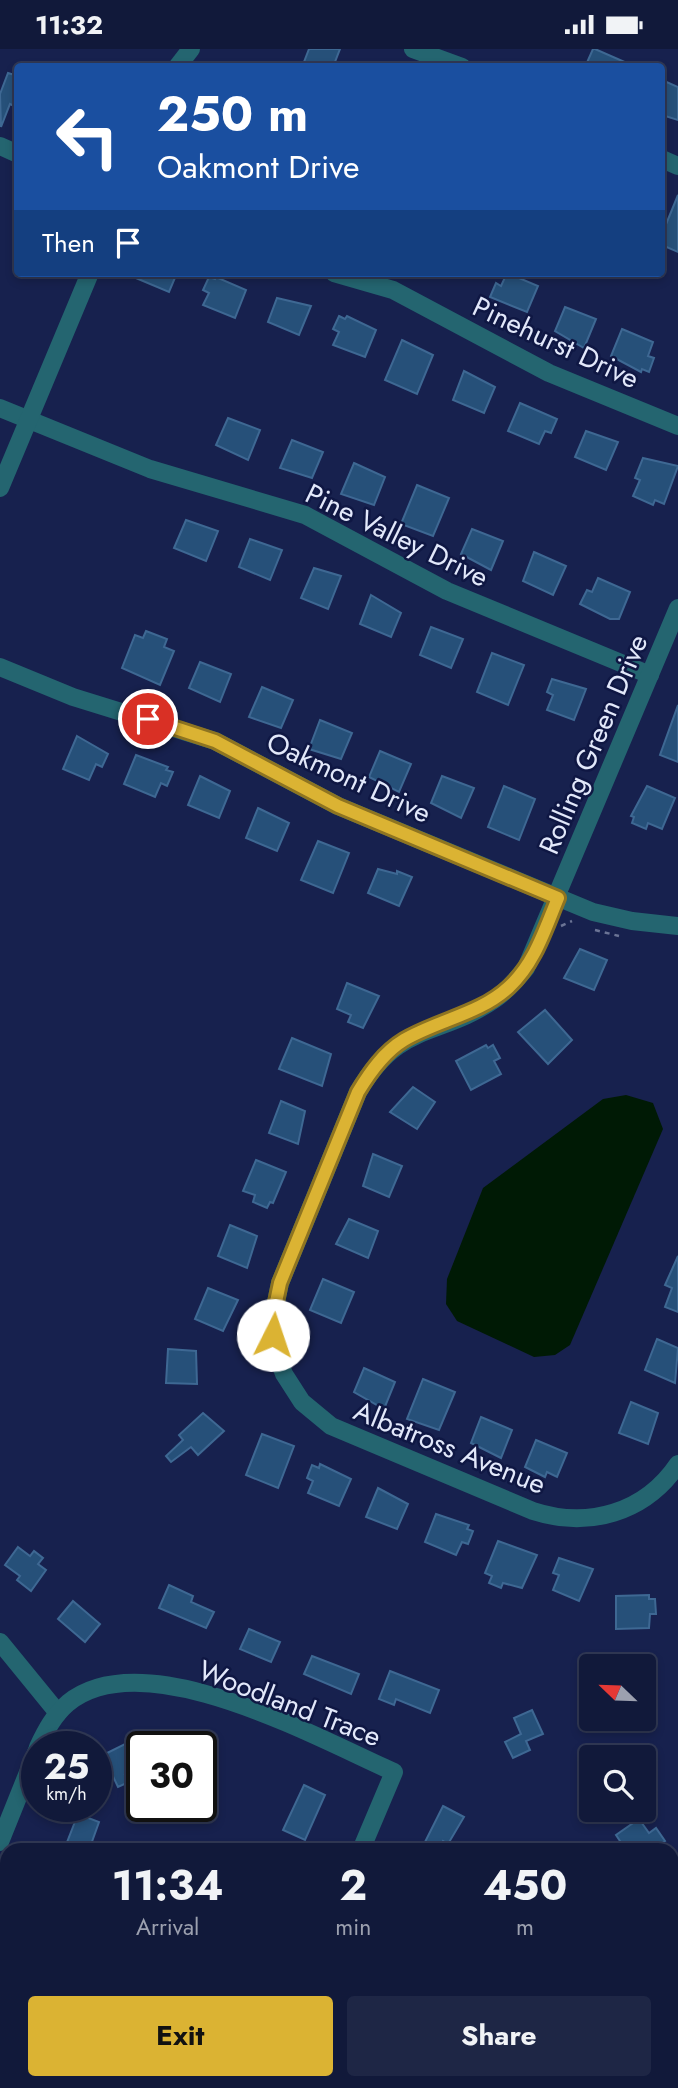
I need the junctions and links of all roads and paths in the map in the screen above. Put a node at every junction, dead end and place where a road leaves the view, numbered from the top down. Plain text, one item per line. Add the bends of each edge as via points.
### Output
1 (191, 49) edge
2 (413, 49) edge
3 (180, 63) edge
4 (451, 63) edge
5 (88, 277) edge
6 (348, 277) edge
7 (0, 408) edge
8 (28, 419) junction
9 (678, 426) edge
10 (0, 488) edge
11 (678, 608) edge
12 (0, 667) edge
13 (650, 675) junction
14 (558, 898) junction
15 (678, 926) edge
16 (284, 1374) joint
17 (678, 1464) edge
18 (0, 1642) edge
19 (58, 1713) junction
20 (48, 1731) edge
21 (21, 1790) edge
22 (0, 1842) edge
23 (364, 1843) edge

1 - 3 street
2 - 4 street
5 - 8 street
6 - 9 street, Pinehurst Drive via 393,290 549,373
7 - 8 street, Pine Valley Drive
8 - 10 street
8 - 13 street, Pine Valley Drive via 150,469 305,515 447,591
11 - 13 street, Rolling Green Drive
12 - 14 street, Oakmont Drive via 73,697 215,741 338,806
13 - 14 street, Rolling Green Drive
14 - 15 street, Oakmont Drive via 612,917
14 - 16 street, Rolling Green Drive via 537,949 512,985 477,1009 402,1041 358,1092 280,1283 272,1321
16 - 17 street, Albatross Avenue via 302,1402 340,1430 549,1516 620,1513 660,1486
18 - 19 street
19 - 20 street
19 - 23 street, Woodland Trace via 81,1695 130,1681 150,1681 217,1697 394,1772
21 - 22 street

